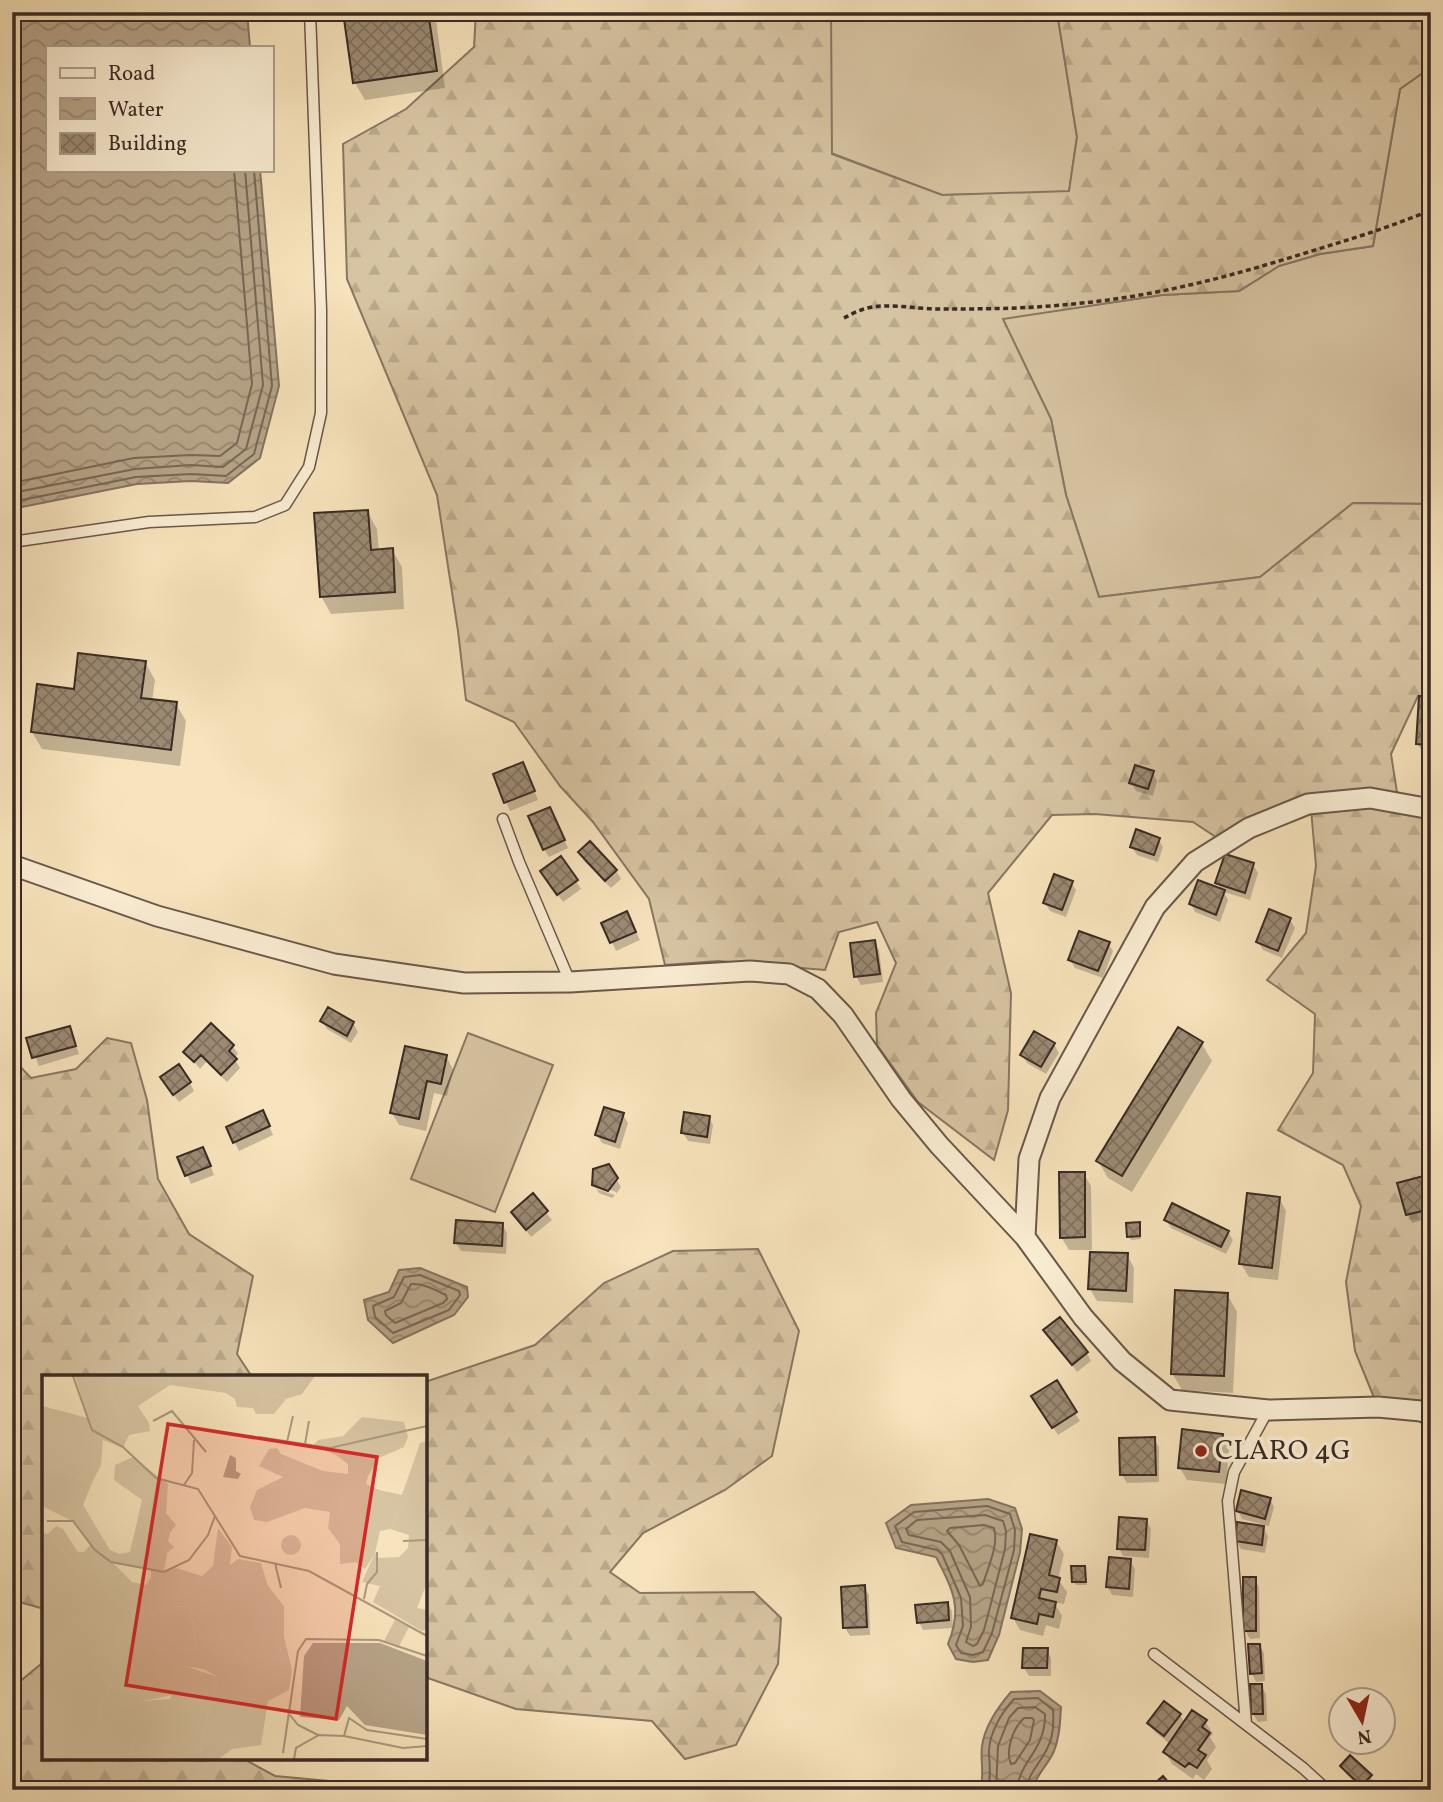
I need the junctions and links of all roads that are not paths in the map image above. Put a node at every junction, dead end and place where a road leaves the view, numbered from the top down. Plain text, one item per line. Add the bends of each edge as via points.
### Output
1 (310, 12) edge
2 (12, 542) edge
3 (1431, 808) edge
4 (503, 818) dead end
5 (12, 865) edge
6 (570, 982) junction
7 (1025, 1237) junction
8 (1268, 1410) junction
9 (1431, 1415) edge
10 (1154, 1654) dead end
11 (1246, 1724) junction
12 (1327, 1790) edge

1 - 2 lane via 321,413 309,467 285,505 255,517 149,522
3 - 7 street via 1370,798 1308,804 1249,828 1195,862 1155,907 1050,1098 1029,1159
4 - 6 lane
5 - 6 street via 157,916 334,964 464,983
6 - 7 street via 750,971 789,974 818,989 843,1015 939,1145
7 - 8 street via 1083,1317 1122,1361 1170,1400
8 - 9 street via 1378,1406
8 - 11 lane via 1234,1472 1228,1501
10 - 11 lane
11 - 12 lane

